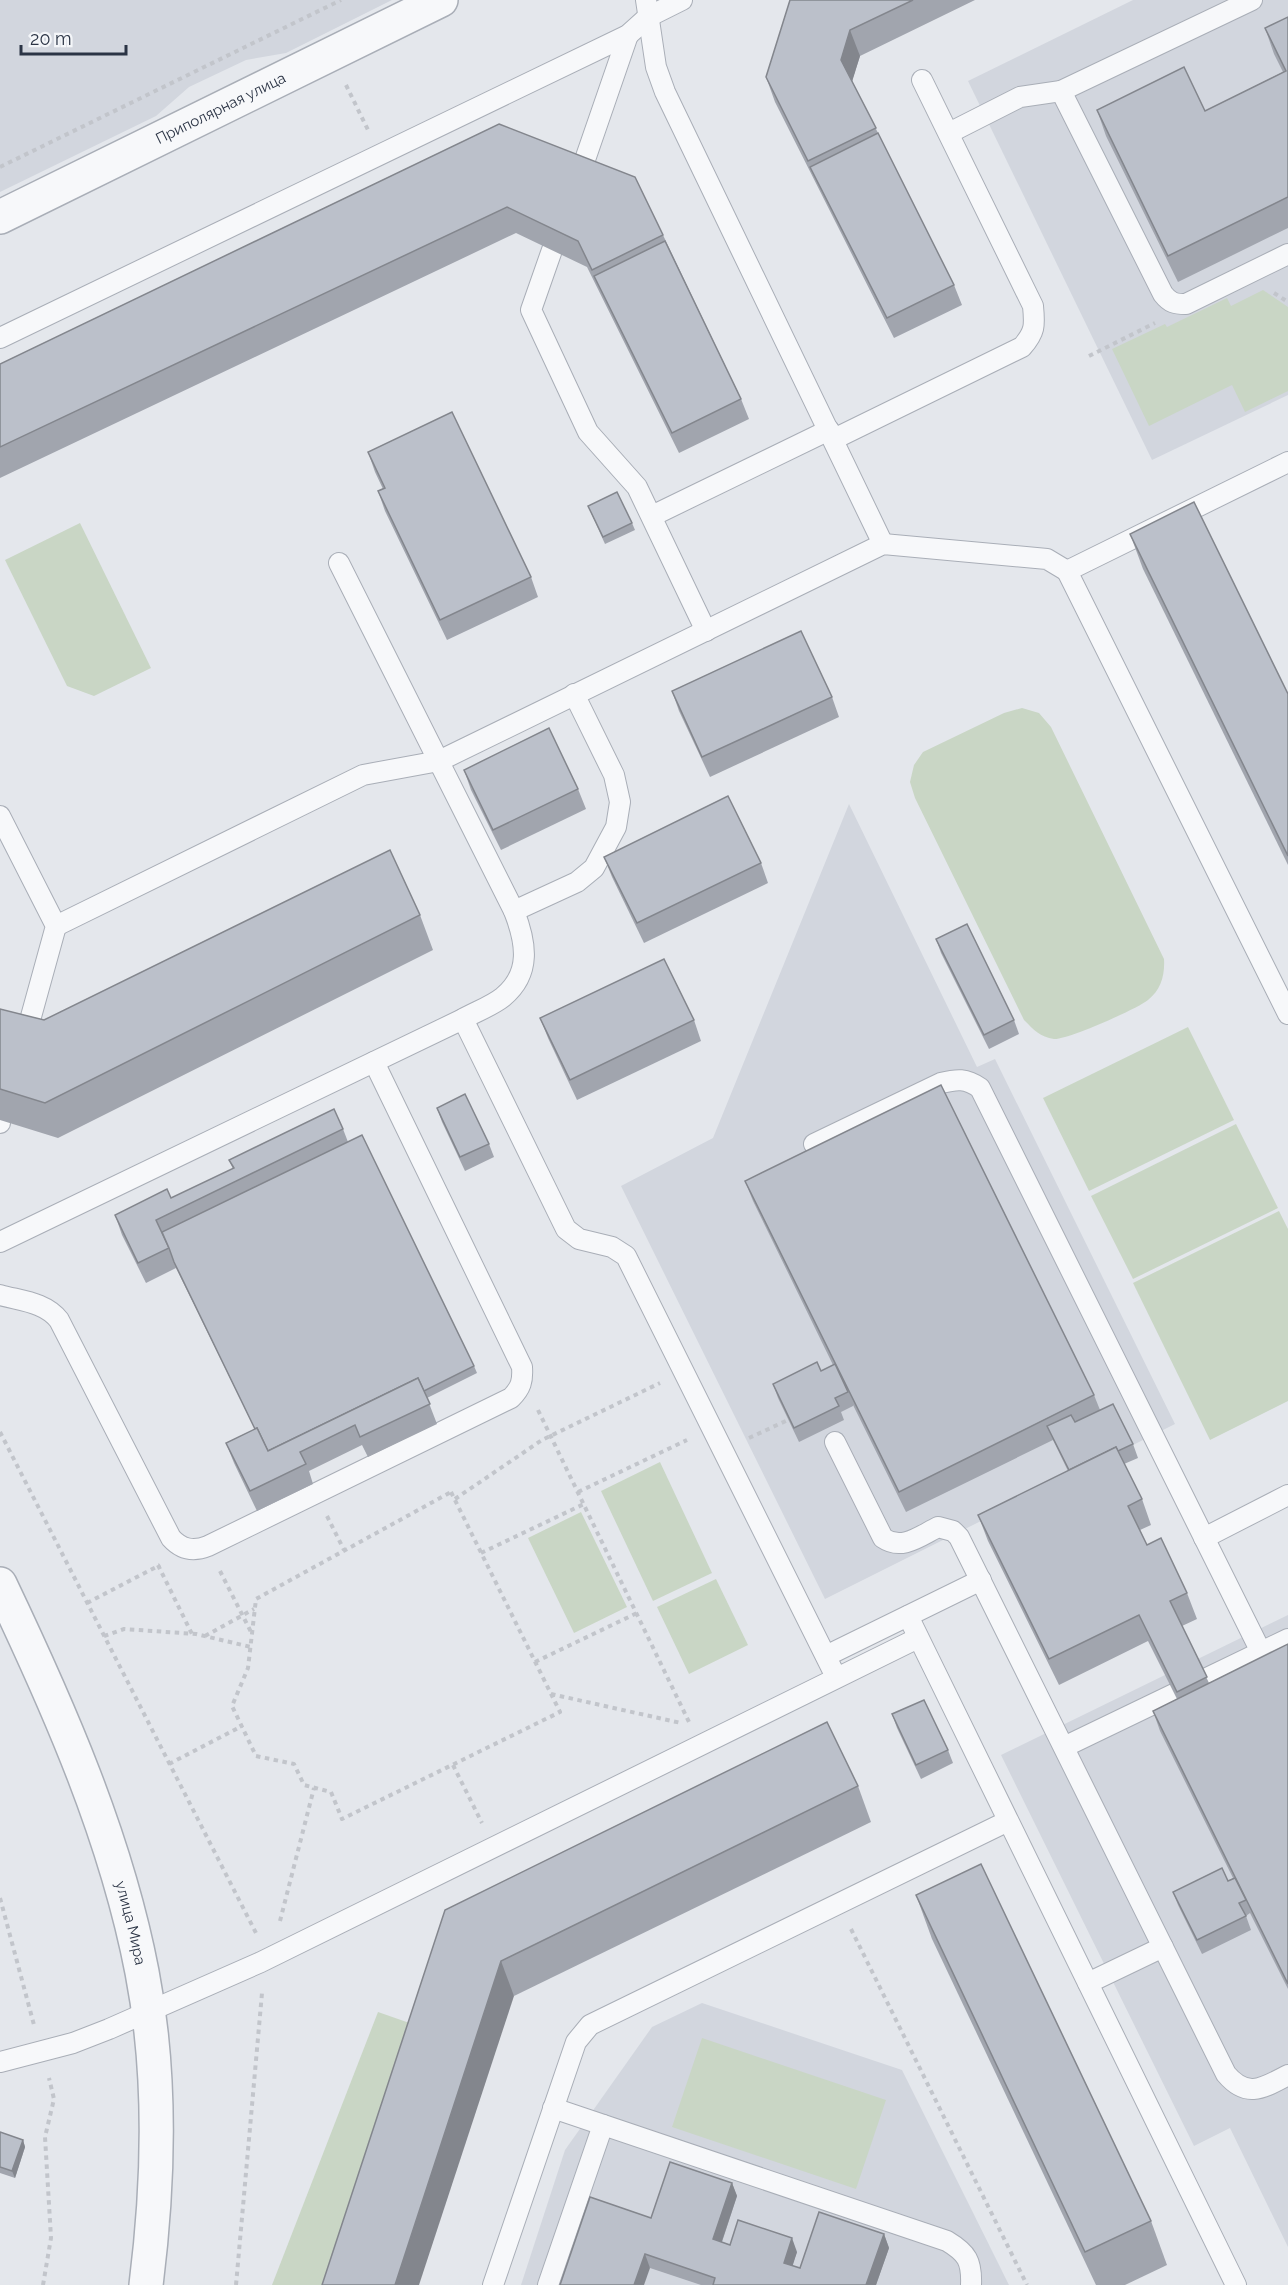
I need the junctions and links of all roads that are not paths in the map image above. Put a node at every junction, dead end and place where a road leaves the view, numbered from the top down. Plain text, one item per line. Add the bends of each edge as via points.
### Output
1 (441, 0) edge
2 (682, 0) edge
3 (1252, 0) edge
4 (647, 8) edge
5 (628, 35) junction
6 (922, 80) dead end
7 (1061, 91) junction
8 (949, 134) junction
9 (579, 177) edge
10 (0, 217) edge
11 (552, 250) edge
12 (1288, 254) edge
13 (0, 338) edge
14 (832, 435) junction
15 (1288, 462) edge
16 (652, 516) junction
17 (883, 544) junction
18 (339, 563) dead end
19 (1067, 571) junction
20 (706, 631) junction
21 (574, 694) junction
22 (440, 761) junction
23 (0, 816) edge
24 (514, 912) junction
25 (56, 926) junction
26 (1288, 1014) edge
27 (462, 1019) junction
28 (22, 1047) edge
29 (374, 1062) junction
30 (814, 1144) edge
31 (0, 1242) edge
32 (0, 1295) edge
33 (835, 1443) dead end
34 (1288, 1495) edge
35 (1204, 1538) junction
36 (981, 1580) junction
37 (0, 1584) edge
38 (908, 1616) junction
39 (918, 1638) junction
40 (1288, 1639) edge
41 (1261, 1652) junction
42 (826, 1656) junction
43 (836, 1677) junction
44 (1205, 1679) edge
45 (1174, 1694) edge
46 (1064, 1747) junction
47 (1008, 1821) junction
48 (1163, 1947) junction
49 (1088, 1983) junction
50 (148, 2012) junction
51 (0, 2062) edge
52 (1288, 2075) edge
53 (553, 2108) junction
54 (603, 2126) junction
55 (146, 2285) edge
56 (493, 2285) edge
57 (548, 2285) edge
58 (971, 2285) edge
59 (1236, 2285) edge

1 - 10 street, Приполярная улица
2 - 4 lane
3 - 7 lane
4 - 5 lane
4 - 14 lane via 656,67 665,92
5 - 9 lane
5 - 13 lane
6 - 8 lane
7 - 8 lane via 1020,97
7 - 12 lane via 1169,301 1186,304
8 - 14 lane via 1033,306 1035,324 1031,336 1022,347
11 - 16 lane via 531,310 588,432 637,487
14 - 16 lane
14 - 17 lane
15 - 19 lane
16 - 20 lane
17 - 19 lane via 1047,560
17 - 20 lane
18 - 22 lane
19 - 26 lane
20 - 21 lane
21 - 22 lane
21 - 24 lane via 614,775 620,802 616,827 594,868 577,882
22 - 24 lane
22 - 25 lane via 363,775
23 - 25 lane
24 - 27 lane via 523,934 525,958 517,980 503,997
25 - 28 lane
27 - 29 lane
27 - 42 lane via 566,1229 579,1239 612,1246 626,1256
29 - 31 lane
29 - 32 lane via 522,1367 520,1390 511,1398 199,1548 179,1546 171,1538 59,1320 44,1306
30 - 35 lane via 941,1083 970,1080 980,1088
33 - 36 lane via 883,1538 898,1544 938,1527 945,1528 959,1537
34 - 35 lane
35 - 41 lane
36 - 38 lane
36 - 46 lane
37 - 50 street, улица Мира via 94,1805 127,1911
38 - 39 lane
38 - 42 lane
39 - 43 lane
39 - 47 lane
40 - 41 lane
41 - 44 lane
42 - 43 lane
43 - 50 lane via 261,1962
45 - 46 lane
46 - 48 lane
47 - 49 lane
47 - 53 lane via 590,2025 576,2042
48 - 49 lane
48 - 52 lane via 1226,2074 1235,2084 1248,2090
49 - 59 lane
50 - 51 lane via 82,2039
50 - 55 street, улица Мира via 156,2167
53 - 54 lane
53 - 56 lane
54 - 57 lane
54 - 58 lane via 947,2241 967,2258

